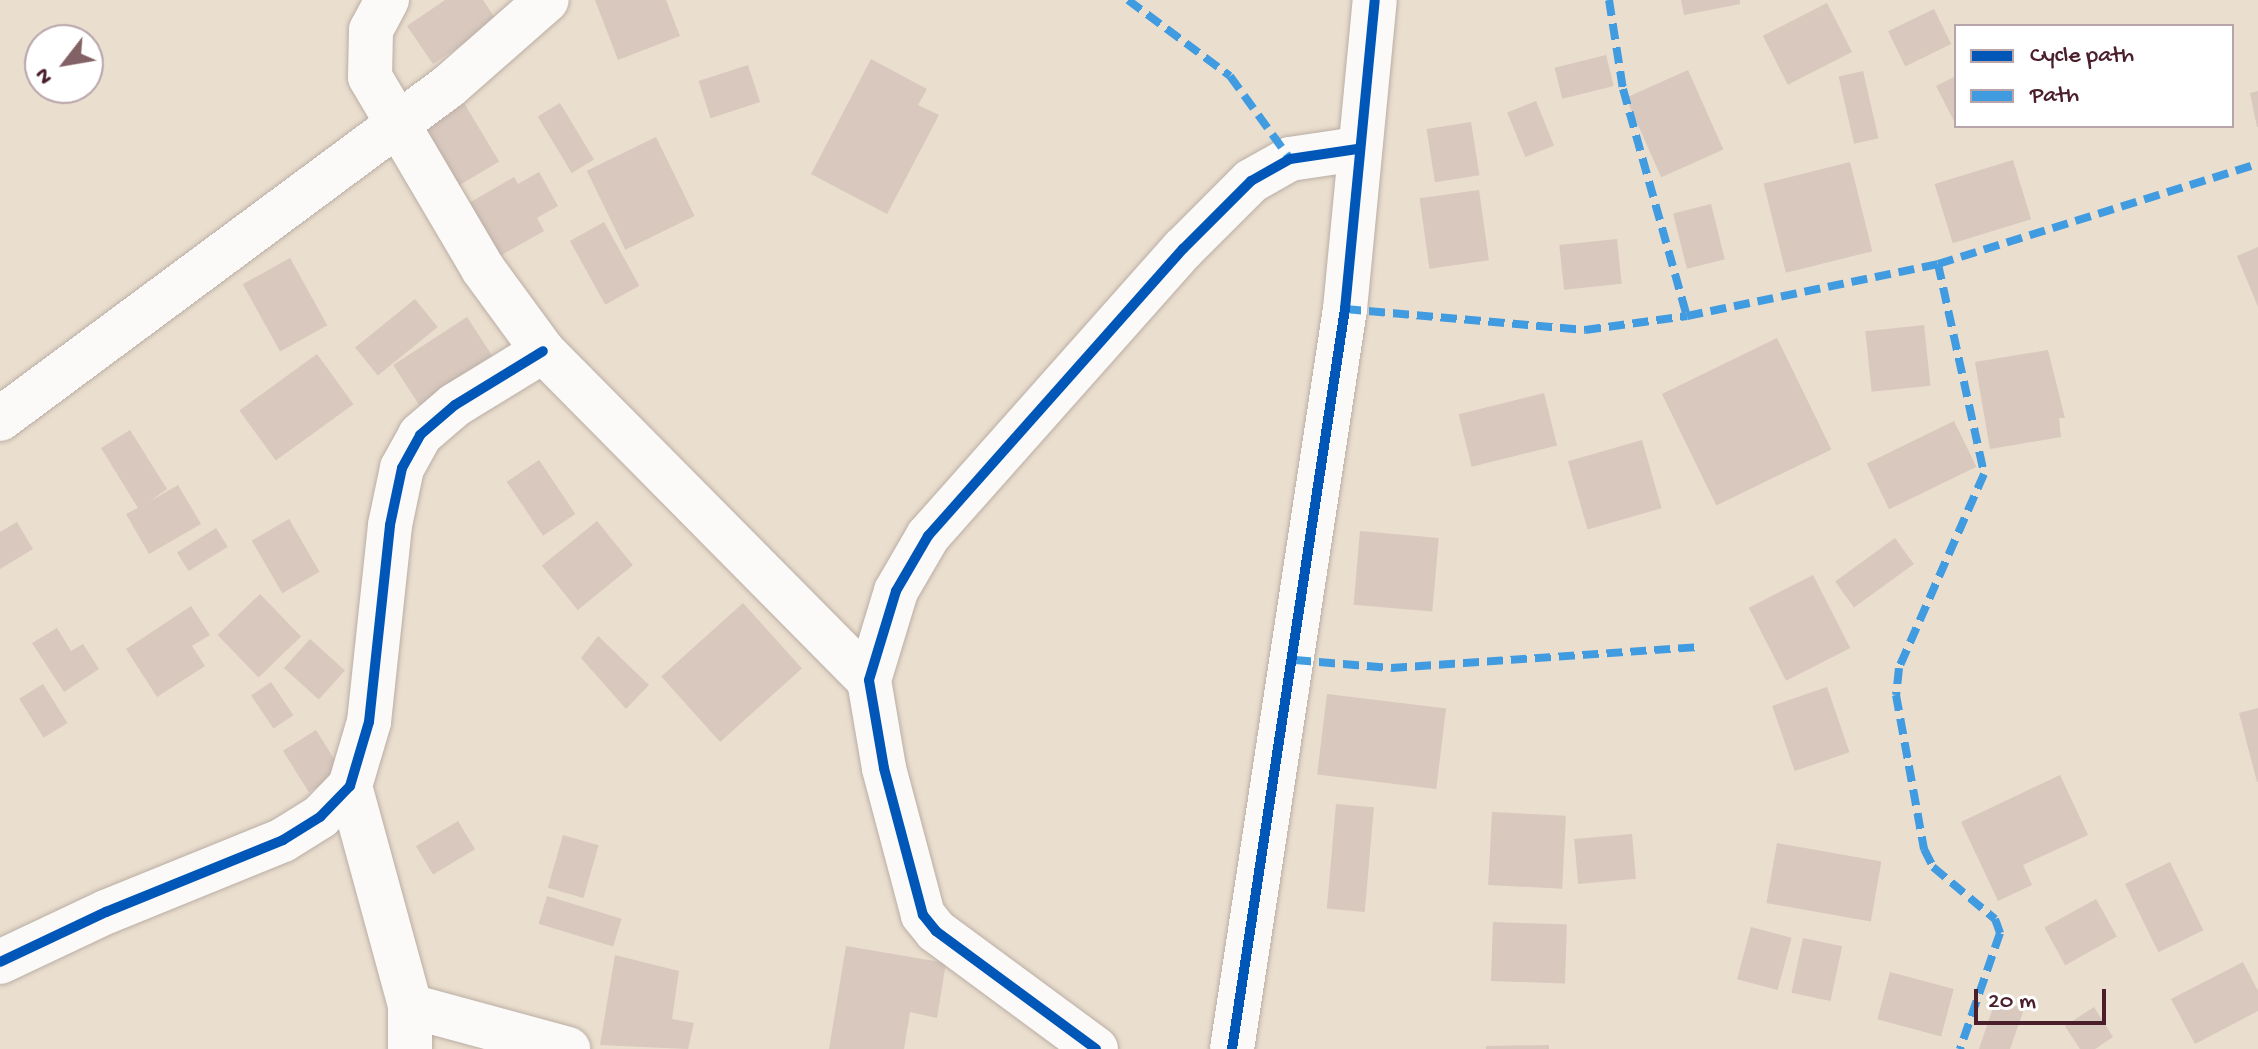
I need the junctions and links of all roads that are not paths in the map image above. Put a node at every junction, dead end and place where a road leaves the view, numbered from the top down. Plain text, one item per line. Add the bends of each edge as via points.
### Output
1 (387, 0) edge
2 (547, 0) edge
3 (1375, 0) edge
4 (396, 126) junction
5 (1357, 149) junction
6 (543, 351) junction
7 (0, 419) edge
8 (869, 680) junction
9 (350, 786) junction
10 (0, 962) edge
11 (410, 1006) junction
12 (410, 1049) edge
13 (568, 1049) edge
14 (1096, 1049) edge
15 (1232, 1049) edge

1 - 4 street via 371,30 367,53 370,77
2 - 4 street via 490,54
3 - 5 street
4 - 6 street via 483,269
4 - 7 street
5 - 8 street via 1290,159 1251,181 1211,217 928,536 896,591
5 - 15 street via 1345,309
6 - 8 street
6 - 9 street via 455,405 420,435 402,468 390,525 369,722
8 - 14 street via 897,825 923,915 936,931
9 - 10 street via 320,817 283,840
9 - 11 street
11 - 12 street
11 - 13 street

